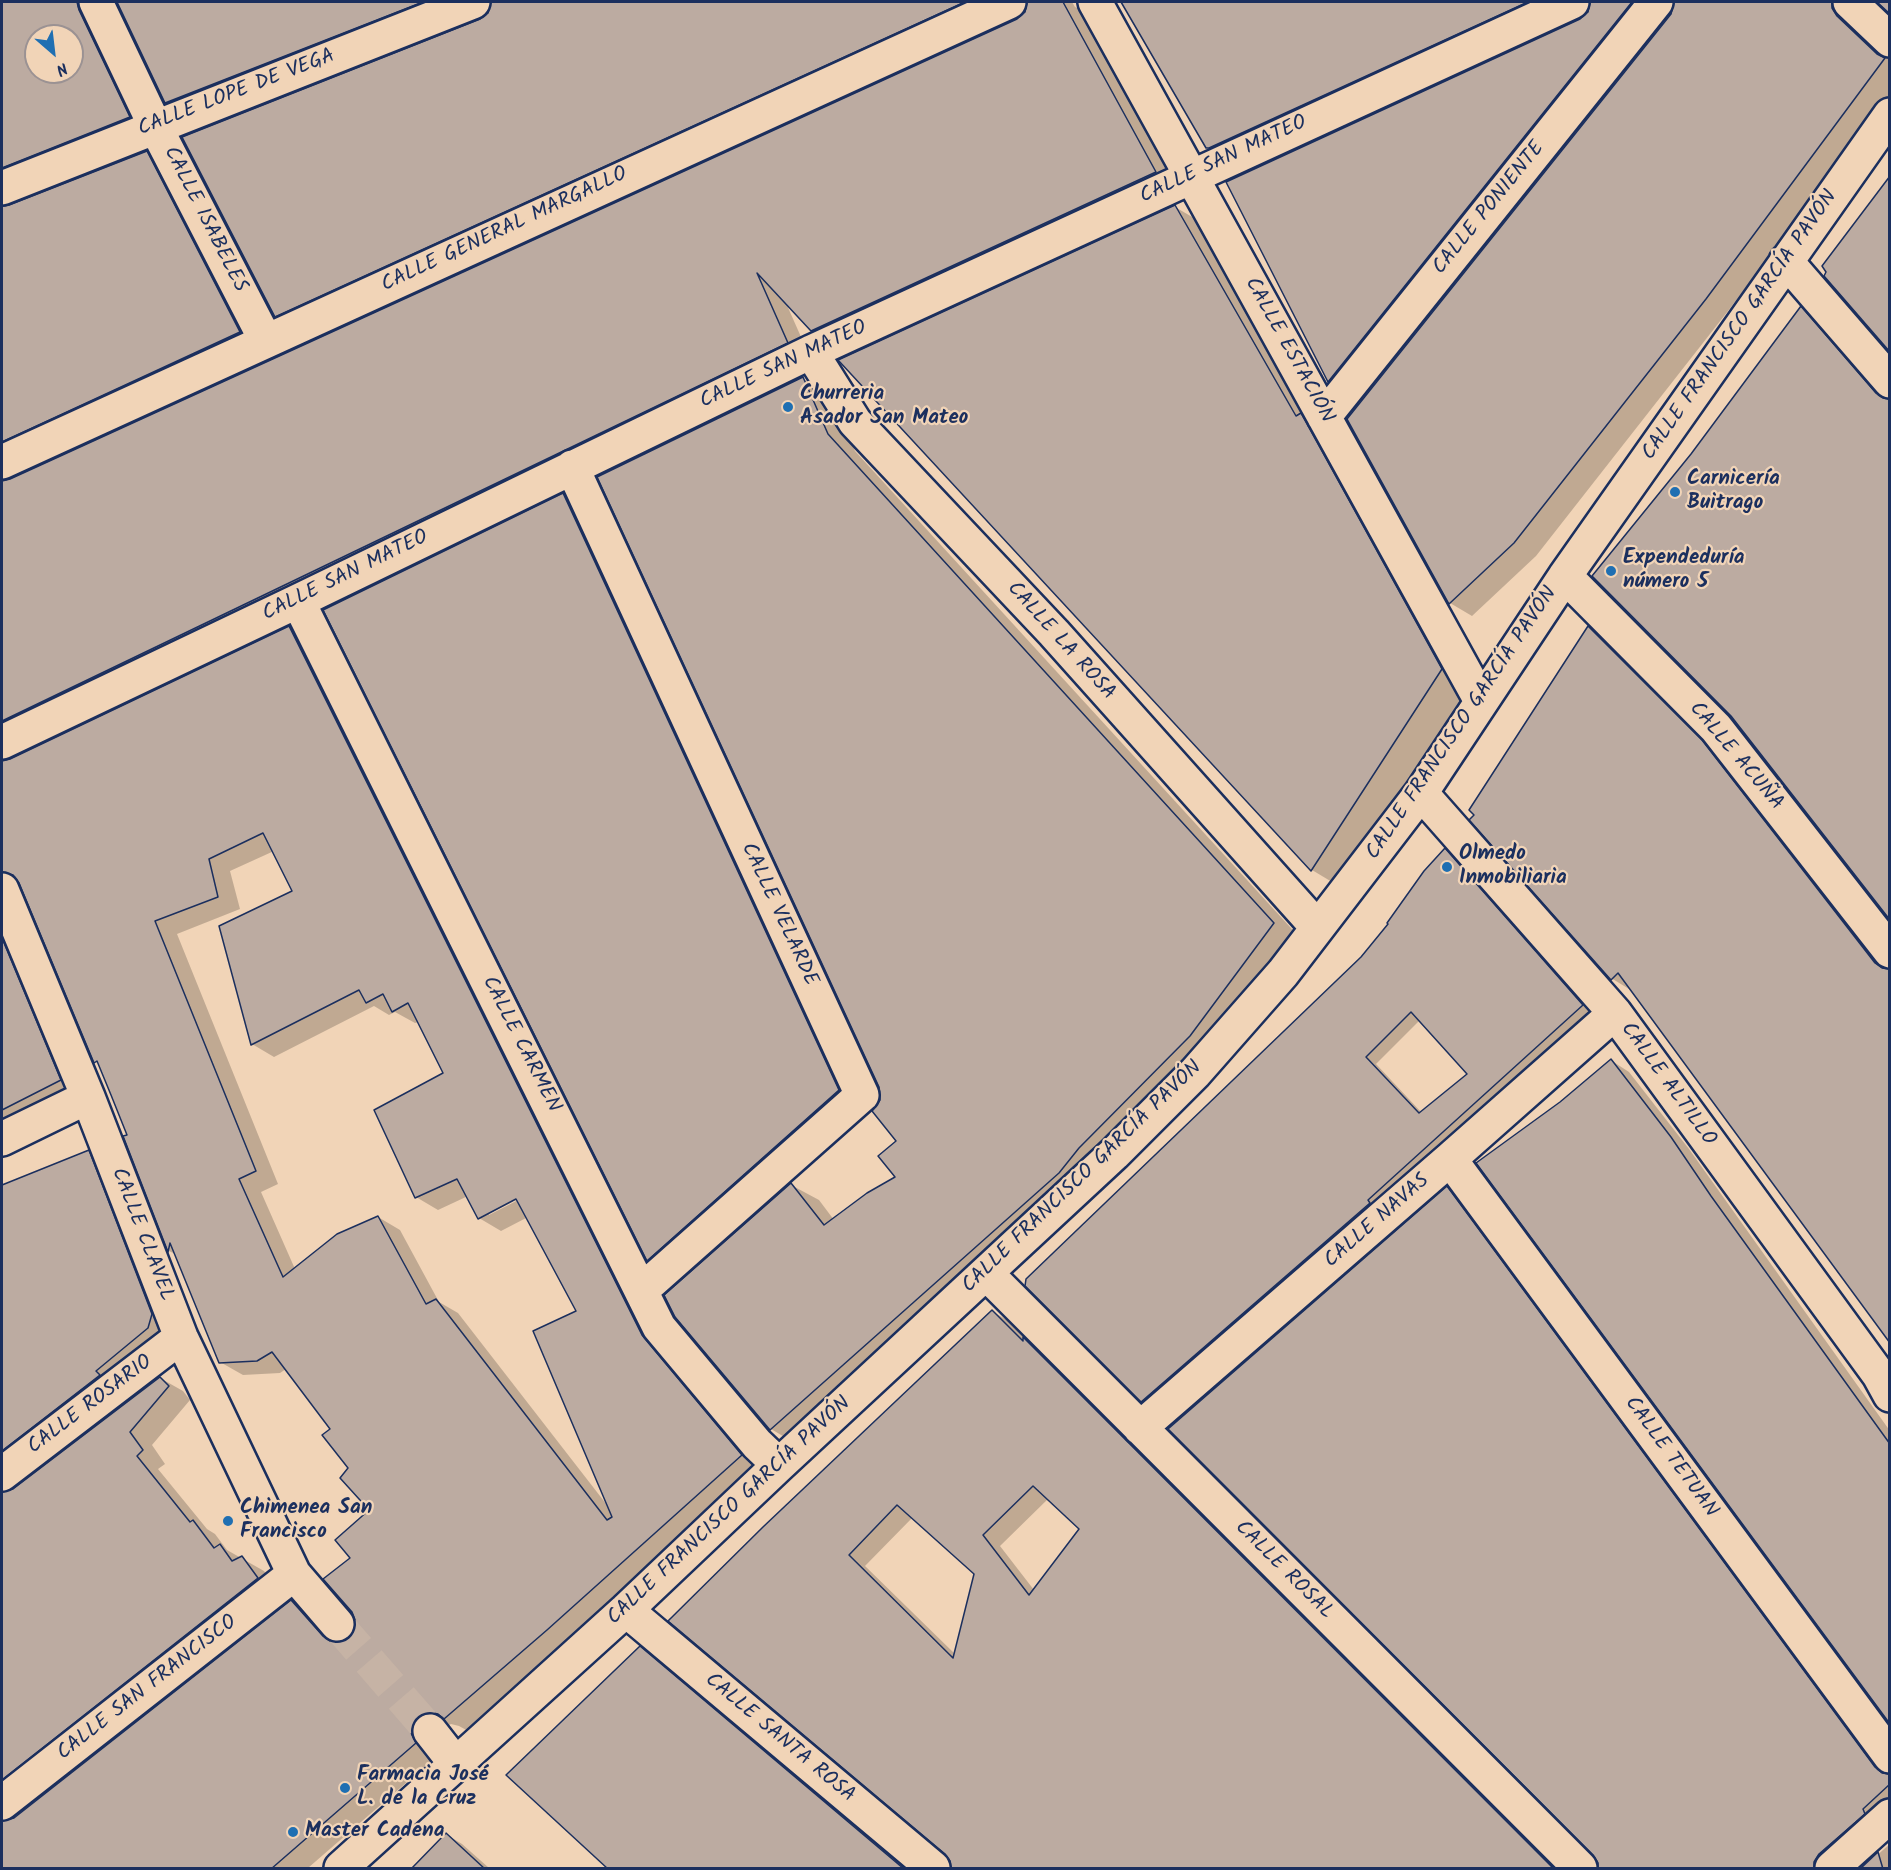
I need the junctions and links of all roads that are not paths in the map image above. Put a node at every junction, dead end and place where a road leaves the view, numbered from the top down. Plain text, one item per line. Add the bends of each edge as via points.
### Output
1 (96, 2) edge
2 (473, 2) edge
3 (1009, 2) edge
4 (1095, 2) edge
5 (1572, 2) edge
6 (1656, 2) edge
7 (1850, 2) edge
8 (1890, 40) edge
9 (1890, 115) edge
10 (155, 126) junction
11 (1191, 176) junction
12 (2, 188) edge
13 (1785, 261) junction
14 (266, 341) junction
15 (812, 352) junction
16 (1890, 381) edge
17 (1324, 417) junction
18 (2, 462) edge
19 (572, 467) junction
20 (1565, 576) junction
21 (298, 601) junction
22 (1481, 701) junction
23 (2, 742) edge
24 (1421, 793) junction
25 (2, 890) edge
26 (1317, 927) junction
27 (1890, 951) edge
28 (1615, 1013) junction
29 (88, 1097) junction
30 (2, 1139) edge
31 (1450, 1159) junction
32 (986, 1273) junction
33 (642, 1290) junction
34 (181, 1337) junction
35 (1890, 1395) edge
36 (1140, 1428) junction
37 (779, 1465) junction
38 (2, 1474) edge
39 (294, 1574) junction
40 (626, 1610) junction
41 (337, 1624) tunnel mouth
42 (430, 1731) tunnel mouth
43 (1890, 1756) edge
44 (455, 1763) junction
45 (2, 1803) edge
46 (1886, 1831) edge
47 (341, 1869) edge
48 (933, 1869) edge
49 (1580, 1869) edge
50 (1833, 1869) edge

1 - 10 street, CALLE ISABELES
2 - 10 street, CALLE LOPE DE VEGA
3 - 14 street, CALLE GENERAL MARGALLO
4 - 11 street, CALLE ESTACIÓN
5 - 11 street, CALLE SAN MATEO
6 - 17 street, CALLE PONIENTE
7 - 8 street
9 - 13 street, CALLE FRANCISCO GARCÍA PAVÓN
10 - 12 street, CALLE LOPE DE VEGA
10 - 14 street, CALLE ISABELES
11 - 15 street, CALLE SAN MATEO
11 - 17 street, CALLE ESTACIÓN
13 - 16 street
13 - 20 street, CALLE FRANCISCO GARCÍA PAVÓN
14 - 18 street, CALLE GENERAL MARGALLO
15 - 19 street, CALLE SAN MATEO
15 - 26 street, CALLE LA ROSA via 855,422 1054,633
17 - 22 street, CALLE ESTACIÓN
19 - 21 street, CALLE SAN MATEO
19 - 33 street, CALLE VELARDE via 862,1095
20 - 22 street, CALLE FRANCISCO GARCÍA PAVÓN
20 - 27 street, CALLE ACUÑA via 1716,728
21 - 23 street, CALLE SAN MATEO
21 - 33 street, CALLE CARMEN
22 - 24 street, CALLE FRANCISCO GARCÍA PAVÓN
24 - 26 street, CALLE FRANCISCO GARCÍA PAVÓN
24 - 28 street, CALLE ALTILLO
25 - 29 street, CALLE CLAVEL
26 - 32 street, CALLE FRANCISCO GARCÍA PAVÓN via 1283,973 1194,1073
28 - 31 street, CALLE NAVAS
28 - 35 street, CALLE ALTILLO
29 - 30 street
29 - 34 street, CALLE CLAVEL
31 - 36 street, CALLE NAVAS
31 - 43 street, CALLE TETUAN
32 - 36 street, CALLE ROSAL
32 - 37 street, CALLE FRANCISCO GARCÍA PAVÓN
33 - 37 street, CALLE CARMEN via 659,1327
34 - 38 street, CALLE ROSARIO
34 - 39 street, CALLE CLAVEL
36 - 49 street, CALLE ROSAL
37 - 40 street, CALLE FRANCISCO GARCÍA PAVÓN
39 - 41 street, CALLE CLAVEL
39 - 45 street, CALLE SAN FRANCISCO
40 - 44 street, CALLE FRANCISCO GARCÍA PAVÓN
40 - 48 street, CALLE SANTA ROSA
42 - 44 street
44 - 47 street, CALLE FRANCISCO GARCÍA PAVÓN
46 - 50 street

